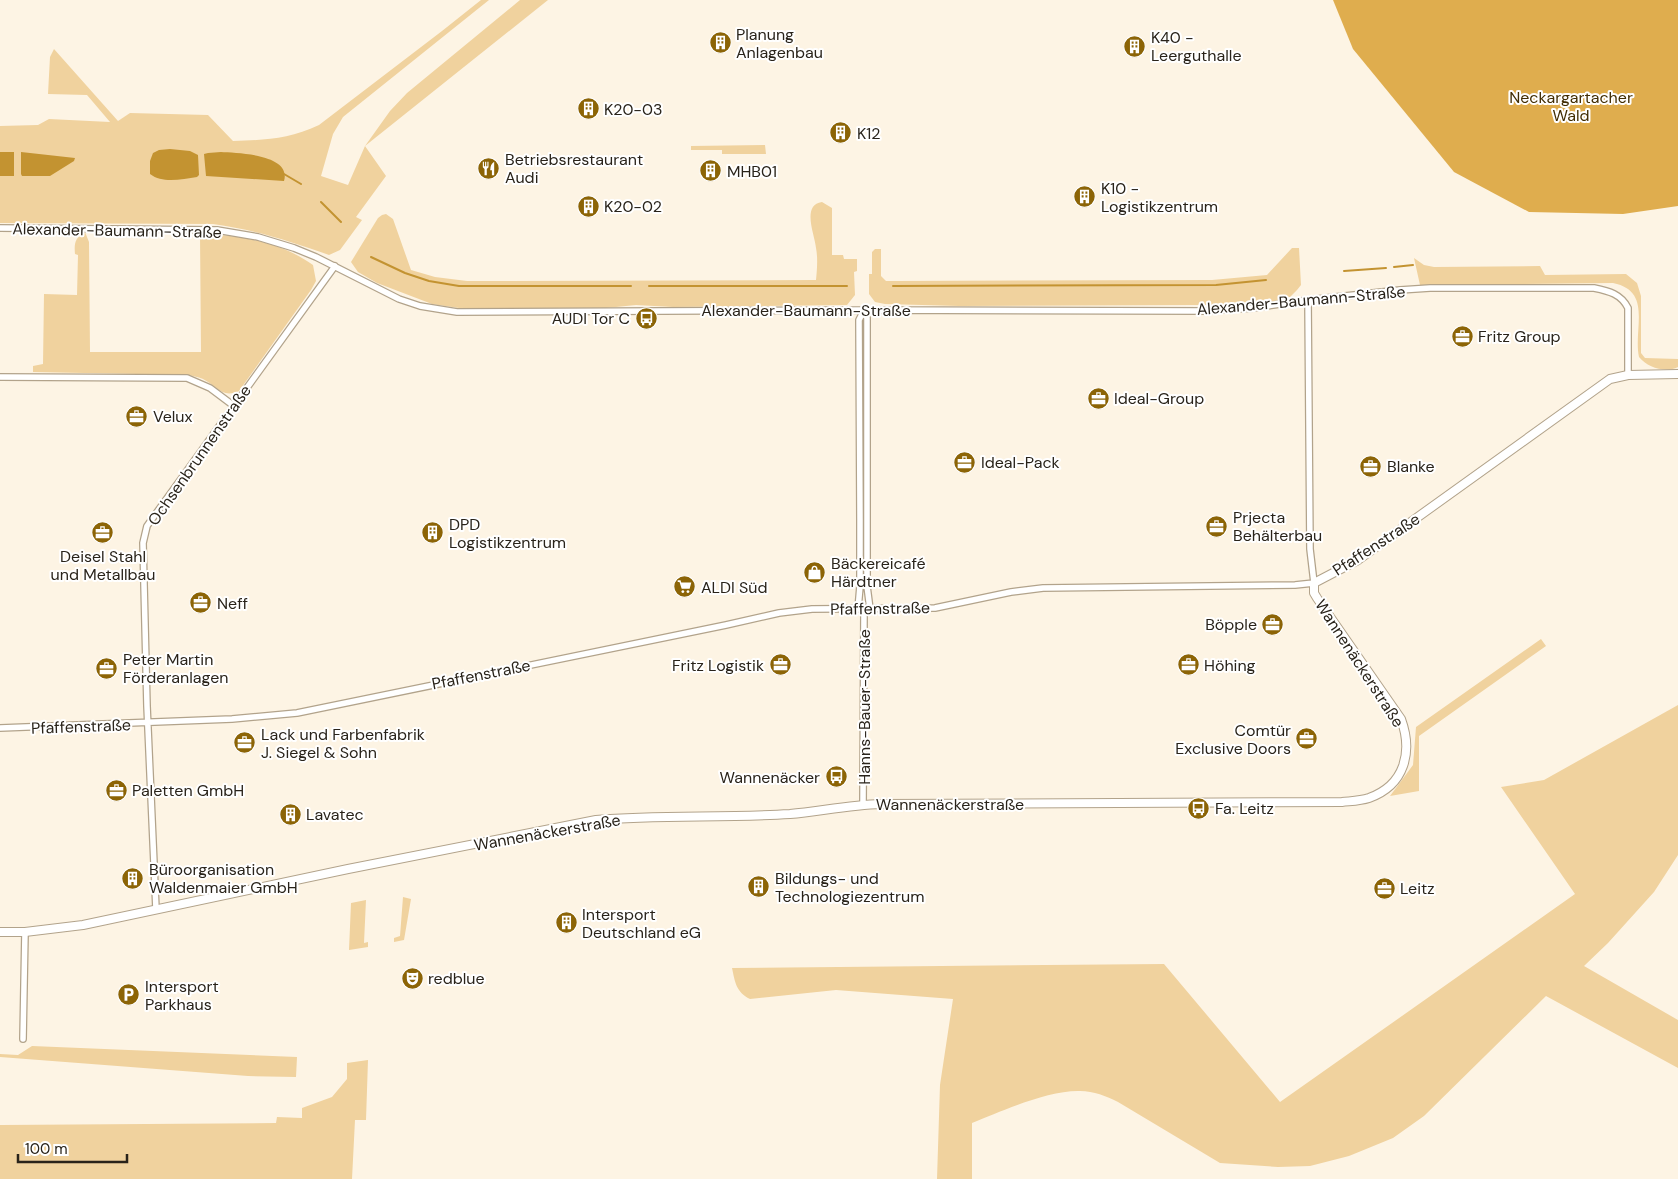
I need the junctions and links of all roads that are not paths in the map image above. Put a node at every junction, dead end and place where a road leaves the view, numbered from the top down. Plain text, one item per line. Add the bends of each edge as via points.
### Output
1 (0, 228) edge
2 (335, 266) junction
3 (1308, 300) junction
4 (864, 310) junction
5 (1678, 374) edge
6 (1628, 375) junction
7 (0, 378) edge
8 (234, 406) junction
9 (863, 430) junction
10 (860, 519) junction
11 (867, 519) junction
12 (1314, 583) junction
13 (864, 609) junction
14 (148, 723) junction
15 (0, 728) edge
16 (863, 804) junction
17 (156, 909) junction
18 (0, 932) edge
19 (25, 932) junction
20 (23, 1039) dead end

1 - 2 street, Alexander-Baumann-Straße via 217,230 267,239
2 - 4 street, Alexander-Baumann-Straße via 399,299 457,312
2 - 8 street, Ochsenbrunnenstraße
3 - 4 street, Alexander-Baumann-Straße via 1203,311
3 - 6 street, Alexander-Baumann-Straße via 1430,288 1594,288 1616,294 1628,308
3 - 12 street, Wannenäckerstraße via 1310,549
4 - 9 street, Hanns-Bauer-Straße via 859,320
5 - 6 street, Pfaffenstraße
6 - 12 street, Pfaffenstraße via 1610,379 1358,560
7 - 8 street via 187,378 210,388
8 - 14 street, Ochsenbrunnenstraße via 147,526 143,543
9 - 10 street, Hanns-Bauer-Straße
9 - 11 street, Hanns-Bauer-Straße
10 - 11 street
10 - 13 street, Hanns-Bauer-Straße via 860,586
11 - 13 street, Hanns-Bauer-Straße
12 - 13 street, Pfaffenstraße via 1043,588 935,608
12 - 16 street, Wannenäckerstraße via 1317,598 1400,719 1405,732 1407,749 1398,776 1370,798 1342,802
13 - 14 street, Pfaffenstraße via 779,613 297,712
13 - 16 street, Hanns-Bauer-Straße
14 - 15 street, Pfaffenstraße
14 - 17 street, Ochsenbrunnenstraße
16 - 17 street, Wannenäckerstraße via 790,814 596,820
17 - 19 street, Wannenäckerstraße via 83,925
18 - 19 street, Wannenäckerstraße
19 - 20 street

